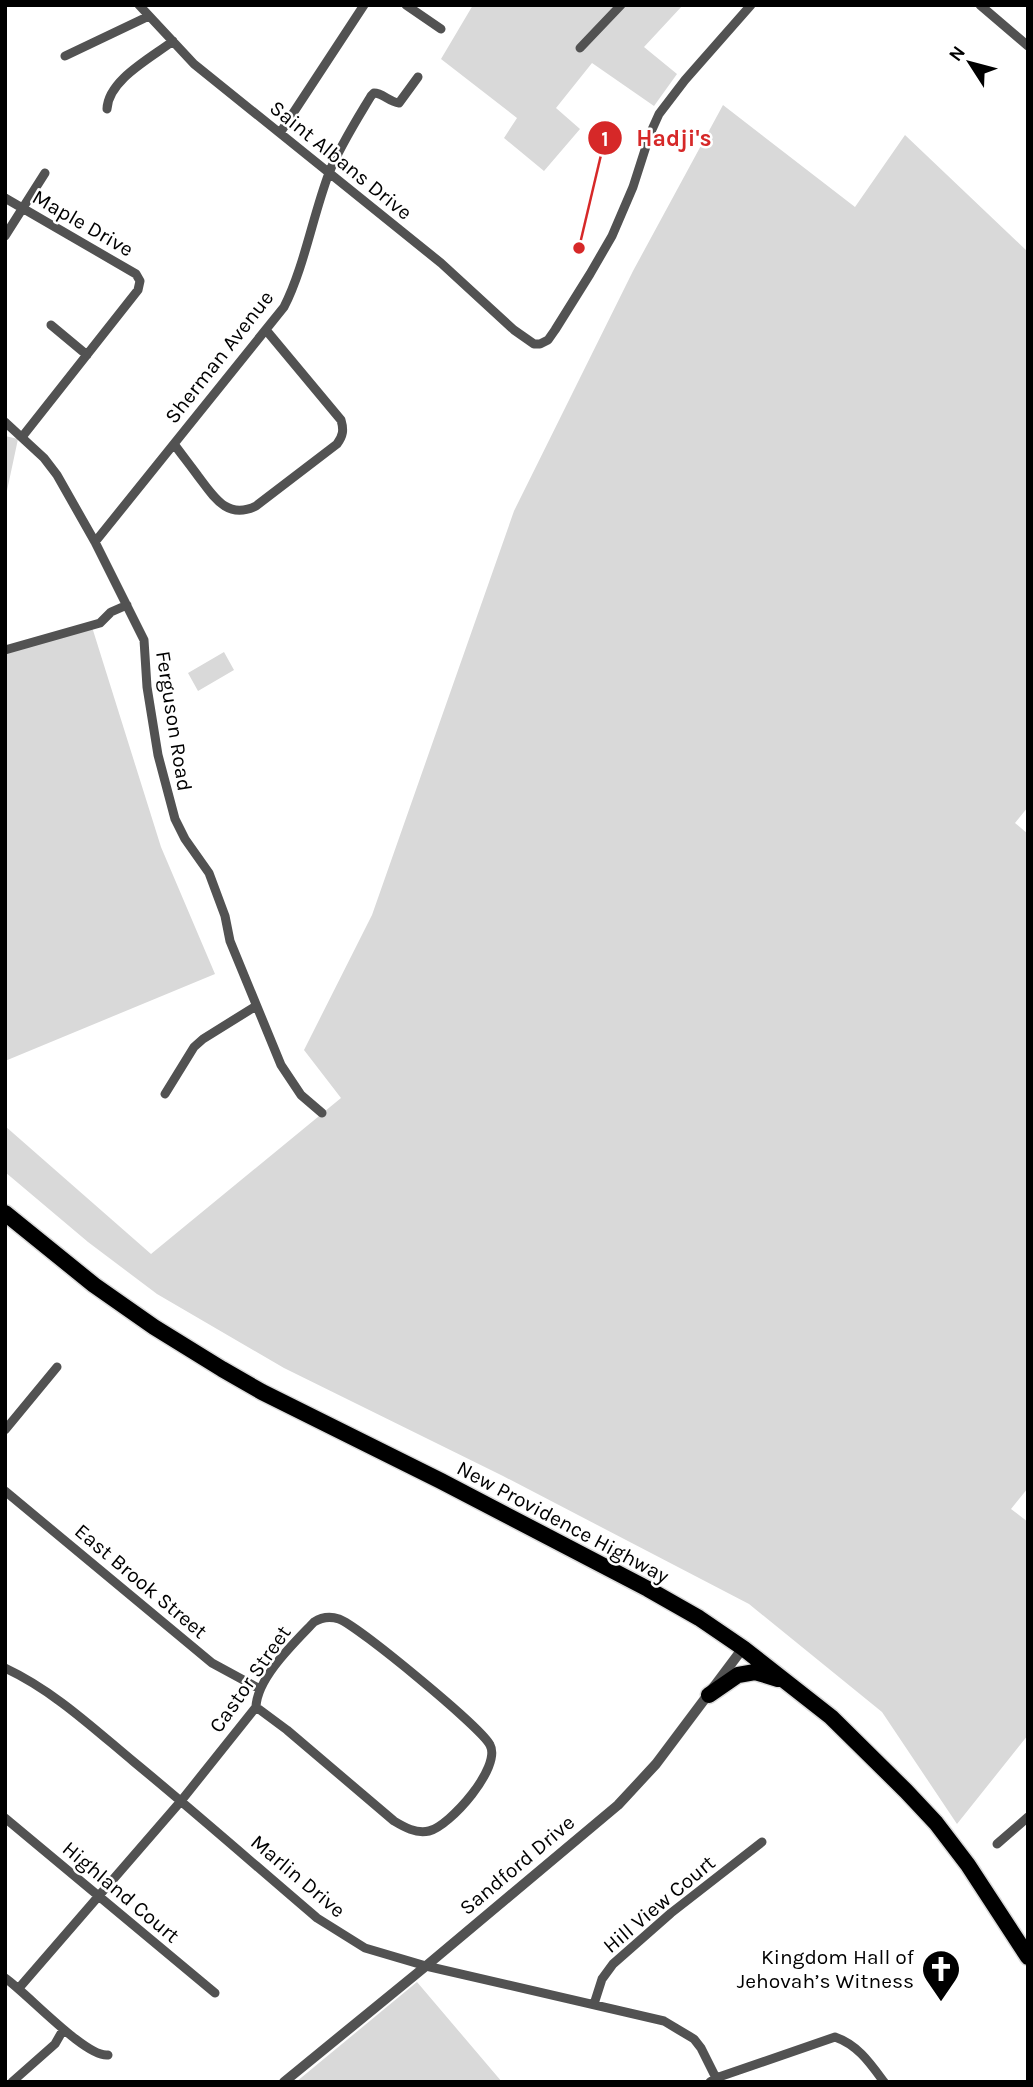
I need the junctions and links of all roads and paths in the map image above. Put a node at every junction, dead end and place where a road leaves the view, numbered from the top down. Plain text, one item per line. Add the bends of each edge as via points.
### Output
1 (139, 5) edge
2 (364, 5) edge
3 (406, 5) edge
4 (621, 5) edge
5 (751, 5) edge
6 (981, 6) edge
7 (149, 16) junction
8 (441, 29) dead end
9 (173, 41) junction
10 (1028, 46) edge
11 (580, 48) dead end
12 (65, 56) dead end
13 (418, 77) dead end
14 (107, 109) dead end
15 (281, 132) junction
16 (330, 172) junction
17 (45, 173) dead end
18 (5, 198) edge
19 (22, 208) junction
20 (5, 236) edge
21 (51, 325) dead end
22 (266, 330) junction
23 (87, 355) junction
24 (5, 422) edge
25 (22, 436) junction
26 (174, 444) junction
27 (96, 542) junction
28 (127, 605) junction
29 (5, 650) edge
30 (256, 1006) junction
31 (165, 1094) dead end
32 (322, 1113) dead end
33 (5, 1213) edge
34 (57, 1367) dead end
35 (5, 1430) edge
36 (5, 1490) edge
37 (744, 1648) junction
38 (5, 1668) edge
39 (787, 1682) junction
40 (260, 1689) junction
41 (709, 1695) junction
42 (256, 1707) junction
43 (181, 1801) junction
44 (1028, 1817) edge
45 (5, 1818) edge
46 (762, 1842) dead end
47 (997, 1844) dead end
48 (99, 1895) junction
49 (1028, 1956) edge
50 (426, 1966) junction
51 (5, 1978) edge
52 (19, 1988) junction
53 (215, 1993) dead end
54 (594, 2004) junction
55 (63, 2030) junction
56 (108, 2055) dead end
57 (713, 2080) edge
58 (12, 2082) edge
59 (284, 2082) edge
60 (884, 2082) edge

1 - 7 street, Saint Albans Drive
2 - 15 street
3 - 8 street
4 - 11 street
5 - 16 street, Saint Albans Drive via 659,114 612,236 555,330 540,344 524,338
6 - 10 street
7 - 9 street, Saint Albans Drive
7 - 12 street
9 - 14 street via 118,82
9 - 15 street, Saint Albans Drive via 194,64
13 - 16 street, Sherman Avenue via 398,103 378,93 371,96
15 - 16 street, Saint Albans Drive
16 - 22 street, Sherman Avenue via 287,300
17 - 19 street
18 - 19 street, Maple Drive
19 - 20 street
19 - 23 street, Maple Drive via 141,281
21 - 23 street
22 - 26 street, Sherman Avenue
22 - 26 street via 341,420 344,428 337,444 256,506 237,511 218,502
23 - 25 street
24 - 25 street, Ferguson Road
25 - 27 street, Ferguson Road via 57,475
26 - 27 street, Sherman Avenue
27 - 28 street, Ferguson Road
28 - 29 street via 100,623
28 - 30 street, Ferguson Road via 144,640 158,755 175,818 209,873
30 - 31 street via 194,1047
30 - 32 street, Ferguson Road via 281,1065 301,1095
33 - 37 highway, New Providence Highway via 94,1285 222,1369 648,1589
34 - 35 street
36 - 40 street, East Brook Street via 212,1663
37 - 39 highway, New Providence Highway
37 - 41 street, Sandford Drive
38 - 43 street, Marlin Drive via 56,1698
39 - 41 highway via 755,1672 738,1675
39 - 49 highway, New Providence Highway via 864,1748 936,1823
40 - 42 street, Castor Street
40 - 42 street, Castor Street via 313,1622 331,1616 352,1625 469,1722 491,1746 493,1755 484,1778 454,1815 429,1831 409,1830
41 - 50 street, Sandford Drive via 618,1805
42 - 43 street, Castor Street
43 - 48 street, Castor Street
43 - 50 street, Marlin Drive via 317,1918 365,1948
44 - 47 street
45 - 48 street, Highland Court
46 - 54 street, Hill View Court via 613,1964
48 - 52 street, Castor Street
48 - 53 street, Highland Court
50 - 54 street, Marlin Drive
50 - 59 street, Sandford Drive
51 - 52 street
52 - 55 street
54 - 57 street, Marlin Drive via 664,2021 681,2030 701,2048
55 - 56 street via 95,2053
55 - 58 street via 55,2044
57 - 60 street via 835,2037 848,2041

